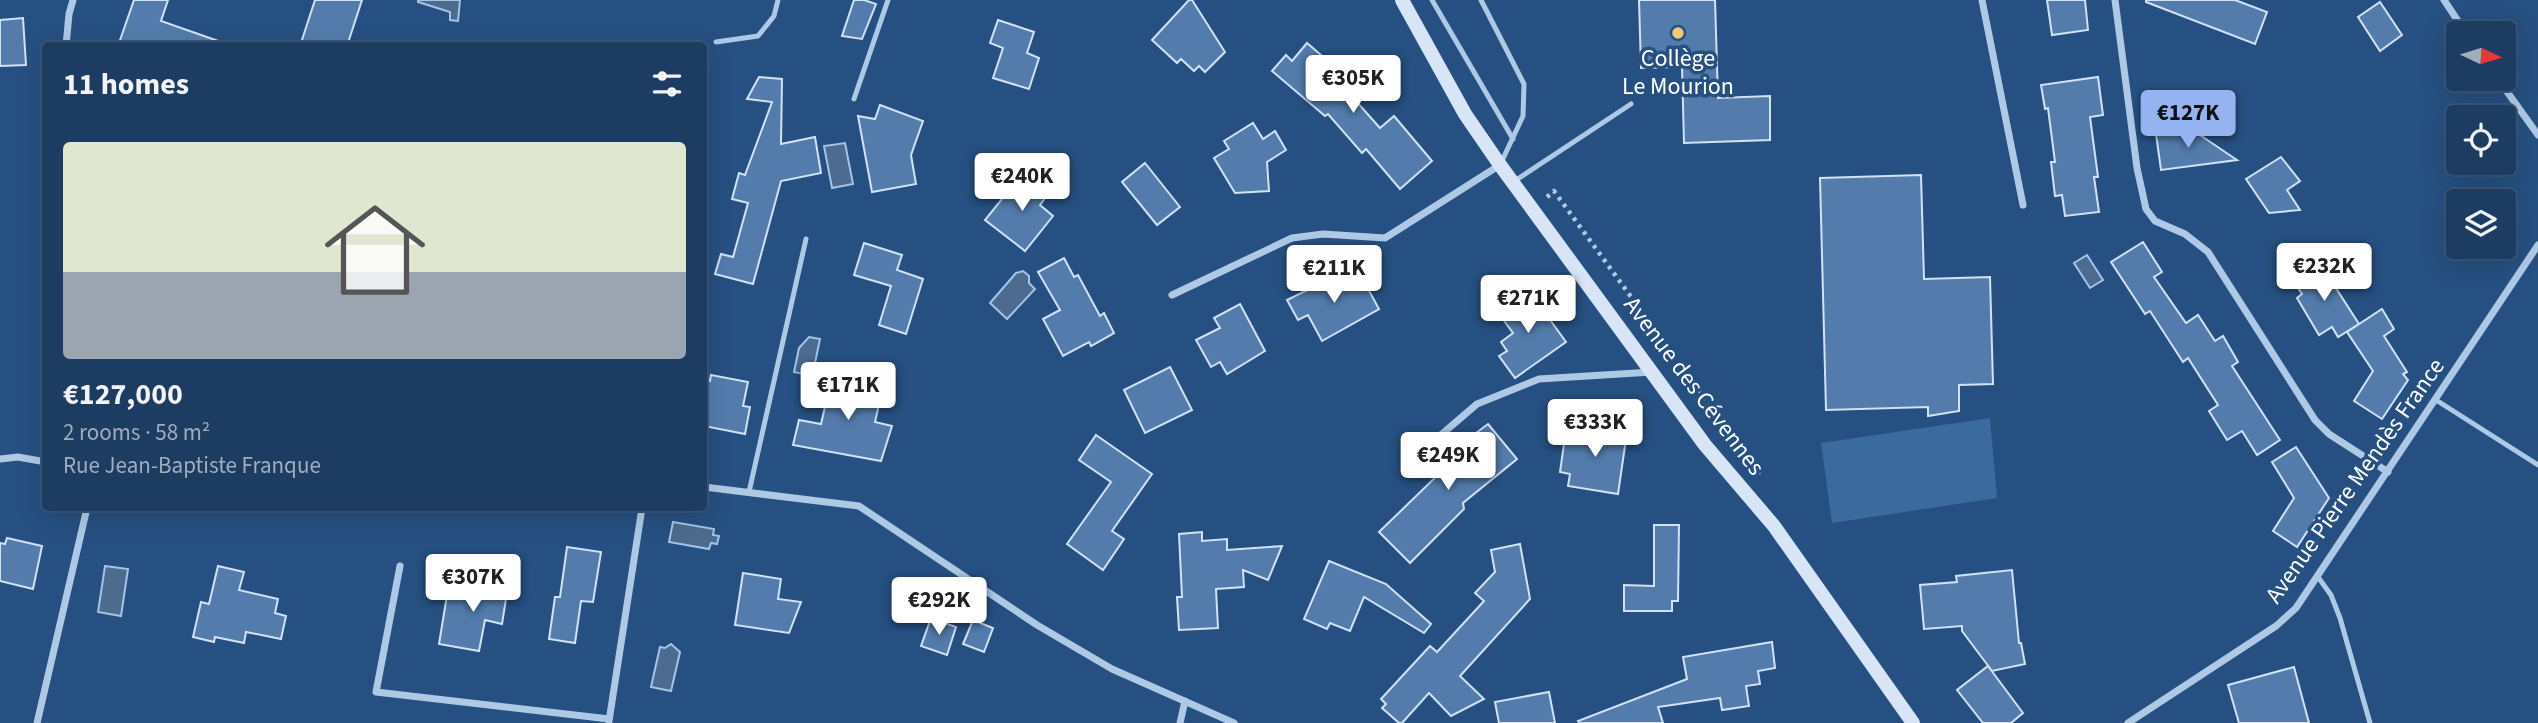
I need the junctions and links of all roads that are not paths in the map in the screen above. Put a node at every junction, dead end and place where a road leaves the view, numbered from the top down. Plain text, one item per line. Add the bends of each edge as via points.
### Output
1 (73, 0) edge
2 (778, 0) edge
3 (888, 0) edge
4 (1402, 0) edge
5 (1432, 0) edge
6 (1481, 0) edge
7 (1982, 0) edge
8 (2115, 0) edge
9 (2444, 0) edge
10 (2458, 21) edge
11 (66, 42) edge
12 (716, 42) dead end
13 (2507, 91) edge
14 (854, 99) dead end
15 (1631, 104) dead end
16 (2538, 135) edge
17 (1513, 139) junction
18 (1500, 165) junction
19 (1513, 182) junction
20 (2023, 205) dead end
21 (806, 239) dead end
22 (2538, 245) edge
23 (1172, 295) dead end
24 (1653, 372) junction
25 (2436, 400) junction
26 (0, 459) edge
27 (42, 461) edge
28 (1407, 464) dead end
29 (2538, 465) edge
30 (2388, 471) junction
31 (707, 486) edge
32 (749, 492) junction
33 (86, 511) edge
34 (642, 511) edge
35 (400, 566) dead end
36 (2318, 577) junction
37 (1185, 701) junction
38 (609, 721) edge
39 (37, 723) edge
40 (1180, 723) edge
41 (1234, 723) edge
42 (1913, 723) edge
43 (2128, 723) edge
44 (2370, 723) edge

1 - 11 street
2 - 12 lane via 774,16 758,36
3 - 14 lane
4 - 18 street, Avenue des Cévennes via 1465,114
5 - 17 lane
6 - 17 lane via 1524,84 1522,116
7 - 20 street
8 - 30 street via 2146,209 2155,220 2208,251 2315,420
9 - 10 street
13 - 16 street
15 - 19 lane
17 - 18 lane
18 - 19 street, Avenue des Cévennes
18 - 23 street via 1385,238 1323,234 1292,238
19 - 24 street, Avenue des Cévennes
21 - 32 lane
22 - 25 street, Avenue Pierre Mendès France
24 - 28 street via 1539,379 1477,404
24 - 42 street, Avenue des Cévennes via 1705,445 1774,526
25 - 29 lane
25 - 30 street, Avenue Pierre Mendès France
26 - 27 street
30 - 36 street, Avenue Pierre Mendès France
31 - 32 street
32 - 37 street via 859,506 1037,625 1112,669
33 - 39 street
34 - 38 street
35 - 38 street via 376,692
36 - 43 street, Avenue Pierre Mendès France via 2276,626
36 - 44 lane via 2332,595
37 - 40 street
37 - 41 street

